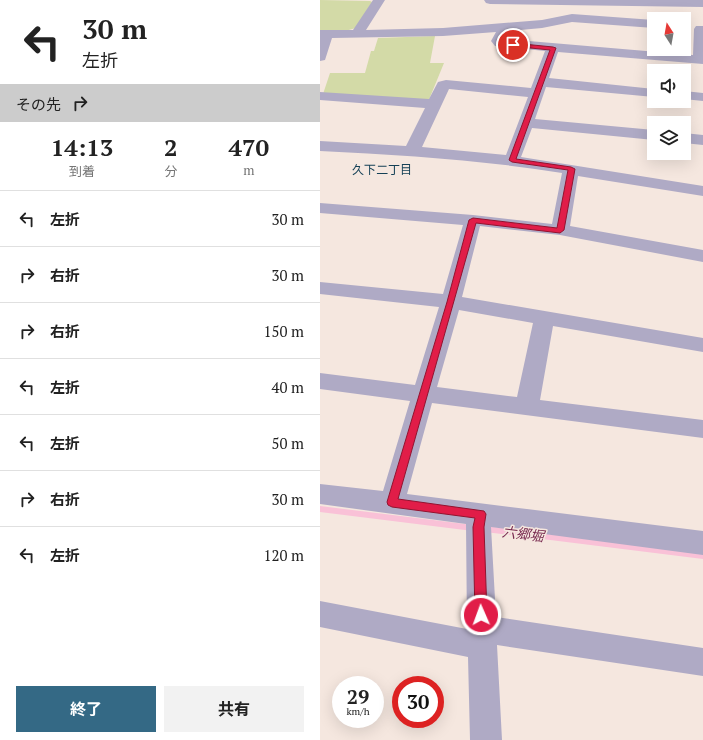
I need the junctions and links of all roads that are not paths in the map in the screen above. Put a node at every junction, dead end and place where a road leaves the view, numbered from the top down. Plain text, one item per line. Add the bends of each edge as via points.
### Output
1 (379, 0) edge
2 (490, 0) edge
3 (564, 1) edge
4 (703, 3) edge
5 (572, 18) junction
6 (647, 23) edge
7 (502, 28) junction
8 (698, 29) edge
9 (323, 34) edge
10 (358, 34) junction
11 (553, 48) junction
12 (320, 57) edge
13 (702, 60) edge
14 (539, 87) junction
15 (647, 93) edge
16 (320, 96) edge
17 (691, 96) edge
18 (703, 97) edge
19 (433, 104) junction
20 (527, 123) junction
21 (647, 134) edge
22 (691, 139) edge
23 (703, 140) edge
24 (320, 146) edge
25 (412, 151) junction
26 (512, 160) junction
27 (571, 169) junction
28 (703, 191) edge
29 (320, 208) edge
30 (473, 220) junction
31 (560, 230) junction
32 (703, 256) edge
33 (320, 288) edge
34 (451, 302) junction
35 (544, 317) junction
36 (703, 345) edge
37 (320, 381) edge
38 (423, 394) junction
39 (527, 406) junction
40 (703, 429) edge
41 (320, 494) edge
42 (392, 502) junction
43 (481, 514) junction
44 (703, 543) edge
45 (320, 614) edge
46 (482, 638) junction
47 (703, 662) edge
48 (486, 740) edge

1 - 10 street
2 - 3 street
3 - 4 street
3 - 5 street
5 - 6 street
5 - 7 street
7 - 10 street
7 - 11 street via 498,41 500,43
8 - 13 street
9 - 10 street
9 - 12 street
11 - 13 street
11 - 14 street
14 - 15 street
14 - 19 street via 446,84
14 - 20 street
16 - 19 street
17 - 18 street
19 - 25 street
20 - 21 street
20 - 26 street
22 - 23 street
24 - 25 street
25 - 26 street
26 - 27 street
27 - 28 street
27 - 31 street
29 - 30 street
30 - 31 street
30 - 34 street
31 - 32 street
33 - 34 street
34 - 35 street
34 - 38 street
35 - 36 street
35 - 39 street
37 - 38 street
38 - 39 street
38 - 42 street
39 - 40 street
41 - 42 street
42 - 43 street
43 - 44 street
43 - 46 street via 478,527
45 - 46 street
46 - 47 street
46 - 48 street

